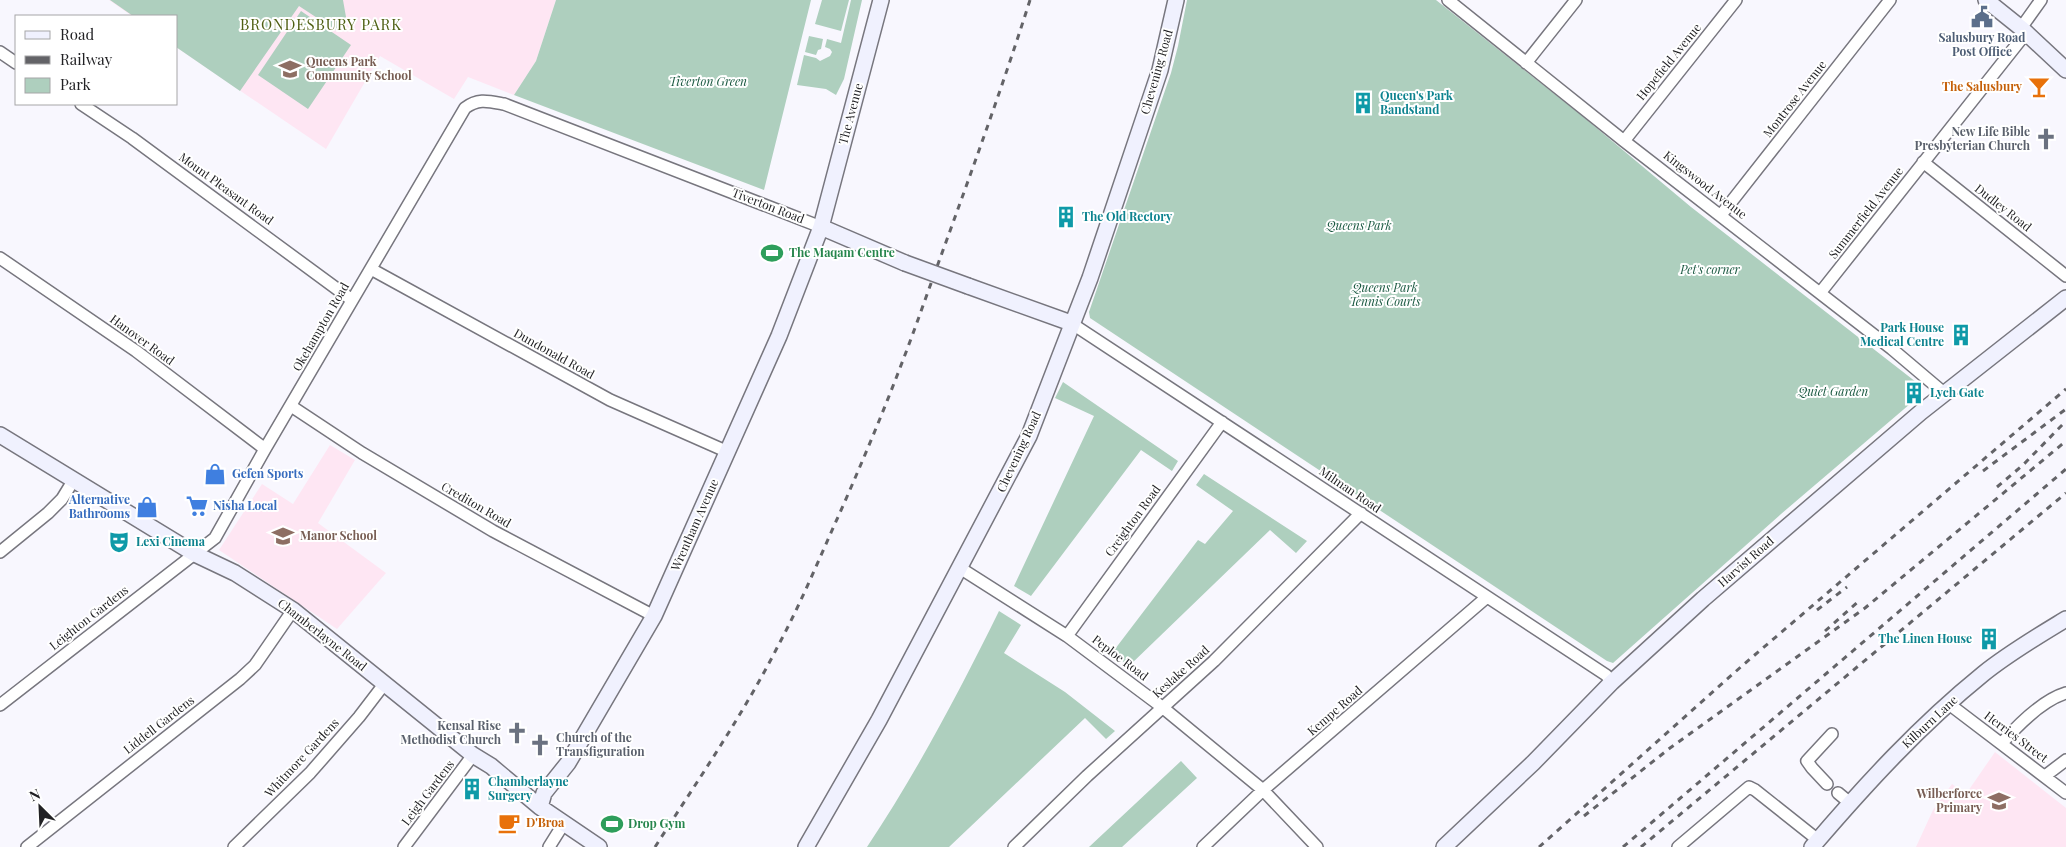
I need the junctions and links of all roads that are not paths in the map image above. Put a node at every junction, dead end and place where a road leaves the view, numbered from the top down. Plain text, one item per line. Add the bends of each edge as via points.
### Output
1 (881, 0) edge
2 (1176, 0) edge
3 (1448, 0) edge
4 (1576, 0) edge
5 (1736, 0) edge
6 (1890, 0) edge
7 (1986, 0) edge
8 (2041, 0) edge
9 (2024, 30) junction
10 (0, 52) edge
11 (15, 61) edge
12 (1526, 63) junction
13 (2066, 70) edge
14 (83, 105) edge
15 (464, 108) joint
16 (1624, 141) junction
17 (1923, 162) junction
18 (1721, 215) junction
19 (821, 227) junction
20 (0, 258) edge
21 (371, 269) junction
22 (2066, 276) edge
23 (1820, 293) junction
24 (2066, 298) edge
25 (352, 300) junction
26 (1071, 323) junction
27 (1944, 393) junction
28 (291, 406) junction
29 (1222, 422) junction
30 (0, 435) edge
31 (265, 448) junction
32 (728, 452) junction
33 (72, 481) junction
34 (1361, 514) junction
35 (0, 552) edge
36 (195, 554) junction
37 (960, 568) junction
38 (1487, 597) junction
39 (293, 610) junction
40 (654, 616) junction
41 (2066, 619) edge
42 (1067, 636) junction
43 (1612, 682) junction
44 (385, 683) junction
45 (2066, 693) edge
46 (1949, 704) junction
47 (0, 705) edge
48 (1162, 707) junction
49 (1832, 734) dead end
50 (2002, 743) junction
51 (473, 755) junction
52 (2066, 760) edge
53 (2045, 776) junction
54 (1827, 784) dead end
55 (1264, 790) junction
56 (1838, 793) dead end
57 (2066, 793) edge
58 (1850, 803) junction
59 (540, 807) junction
60 (564, 823) junction
61 (1815, 844) edge
62 (27, 847) edge
63 (234, 847) edge
64 (404, 847) edge
65 (549, 847) edge
66 (600, 847) edge
67 (806, 847) edge
68 (1014, 847) edge
69 (1203, 847) edge
70 (1317, 847) edge
71 (1444, 847) edge
72 (1678, 847) edge

1 - 19 street, The Avenue
2 - 26 street, Chevening Road via 1160,70 1090,278
3 - 12 street, Kingswood Avenue
4 - 12 street
5 - 16 street, Hopefield Avenue
6 - 18 street, Montrose Avenue
7 - 9 street
8 - 9 street, Summerfield Avenue
9 - 13 street
9 - 17 street, Summerfield Avenue
10 - 11 street
12 - 16 street, Kingswood Avenue
14 - 25 street, Mount Pleasant Road via 140,143
15 - 19 street, Tiverton Road via 481,100 504,104
15 - 21 street, Okehampton Road
16 - 18 street, Kingswood Avenue
17 - 22 street, Dudley Road
17 - 23 street, Summerfield Avenue
18 - 23 street, Kingswood Avenue
19 - 26 street, Tiverton Road, bridge via 905,262
19 - 32 street, Wrentham Avenue via 779,336
20 - 31 street, Hanover Road via 136,351
21 - 25 street, Okehampton Road
21 - 32 street, Dundonald Road via 610,400
23 - 27 street, Kingswood Avenue
24 - 27 street, Harvist Road
25 - 28 street, Okehampton Road
26 - 29 street, Milman Road
26 - 37 street, Chevening Road via 1029,436
27 - 43 street, Harvist Road via 1703,599
28 - 31 street, Okehampton Road
28 - 40 street, Crediton Road via 362,453 494,531
29 - 34 street, Milman Road
29 - 42 street, Creighton Road
30 - 33 street, Chamberlayne Road
31 - 36 street, Okehampton Road via 215,538
32 - 40 street, Wrentham Avenue
33 - 35 street via 62,499 48,513
33 - 36 street, Chamberlayne Road
34 - 38 street, Milman Road
34 - 48 street, Keslake Road via 1214,661
36 - 39 street, Chamberlayne Road via 235,573
36 - 47 street, Leighton Gardens
37 - 42 street, Peploe Road
37 - 67 street, Chevening Road via 879,720
38 - 43 street, Milman Road
38 - 55 street, Kempe Road
39 - 44 street, Chamberlayne Road
39 - 62 street, Liddell Gardens via 254,666 240,680
40 - 59 street, Wrentham Avenue via 568,763 544,793
41 - 46 street, Kilburn Lane via 1999,662
42 - 48 street, Peploe Road
43 - 71 street, Harvist Road
44 - 51 street, Chamberlayne Road
44 - 63 street, Whitmore Gardens via 310,773
45 - 50 street via 2018,725
46 - 50 street, Herries Street
46 - 58 street, Kilburn Lane
48 - 55 street, Peploe Road
48 - 68 street, Keslake Road
49 - 54 street via 1807,761
50 - 53 street, Herries Street
51 - 59 street, Chamberlayne Road
51 - 64 street, Leigh Gardens
52 - 53 street
53 - 57 street, Herries Street
55 - 69 street, Kempe Road
55 - 70 street, Peploe Road
56 - 58 street
58 - 61 street, Kilburn Lane
59 - 60 street, Chamberlayne Road
60 - 65 street
60 - 66 street, Chamberlayne Road
61 - 72 street via 1749,787

